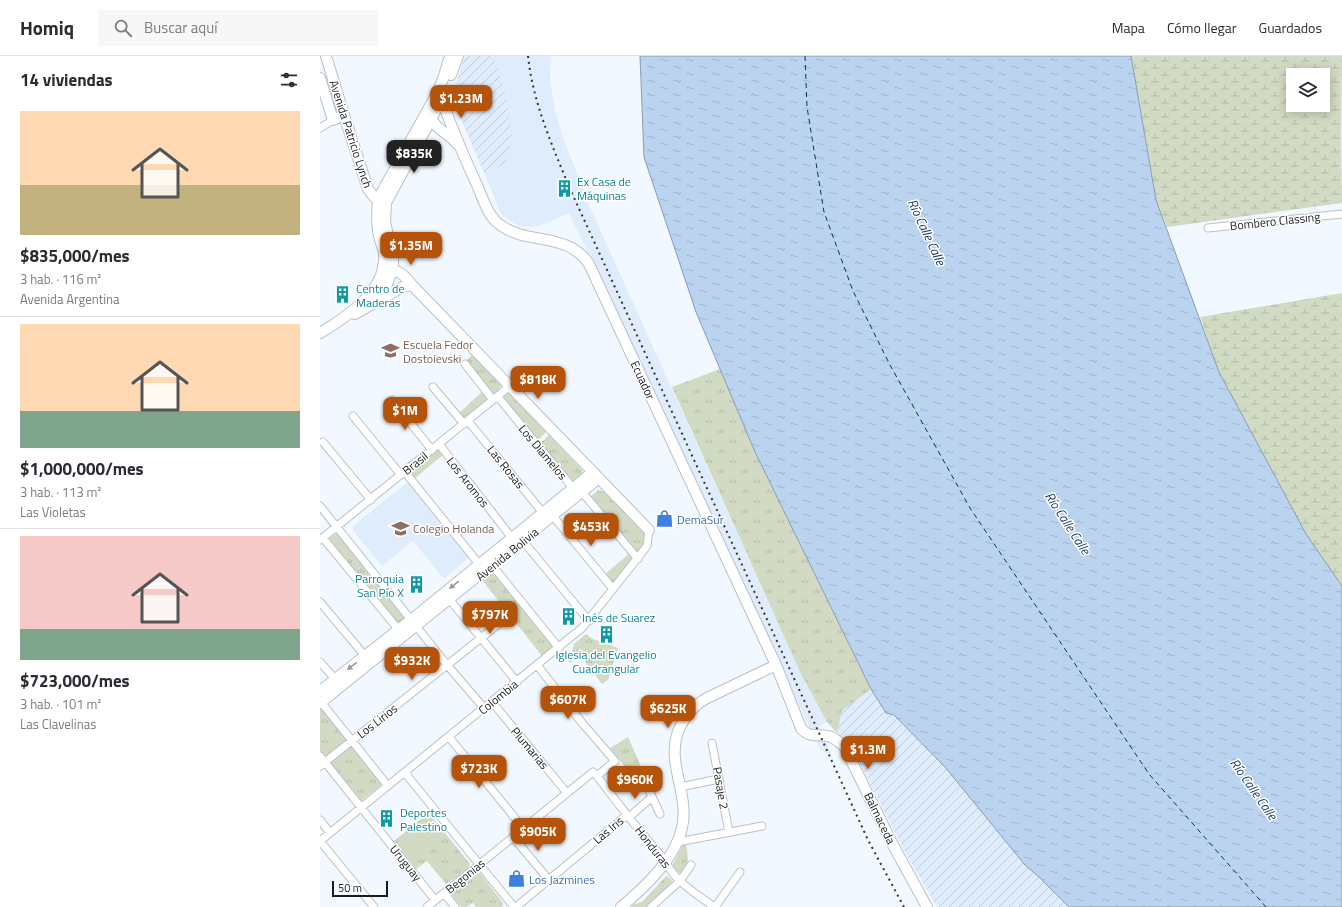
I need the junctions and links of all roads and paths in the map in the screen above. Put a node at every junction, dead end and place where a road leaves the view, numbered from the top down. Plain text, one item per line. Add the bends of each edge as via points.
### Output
1 (326, 56) edge
2 (452, 56) edge
3 (320, 78) edge
4 (437, 100) junction
5 (430, 114) junction
6 (344, 116) junction
7 (332, 120) junction
8 (320, 128) edge
9 (440, 130) junction
10 (422, 136) junction
11 (461, 149) junction
12 (364, 175) junction
13 (387, 183) junction
14 (382, 201) junction
15 (1342, 214) edge
16 (1208, 228) dead end
17 (388, 267) junction
18 (412, 285) junction
19 (376, 302) junction
20 (334, 324) junction
21 (320, 333) edge
22 (465, 364) dead end
23 (510, 386) junction
24 (433, 387) dead end
25 (494, 396) junction
26 (392, 400) dead end
27 (353, 416) dead end
28 (466, 423) junction
29 (323, 442) dead end
30 (439, 444) junction
31 (432, 450) junction
32 (403, 474) junction
33 (596, 475) junction
34 (578, 490) junction
35 (371, 500) junction
36 (320, 506) edge
37 (543, 513) junction
38 (554, 516) junction
39 (337, 526) junction
40 (649, 530) joint
41 (512, 538) junction
42 (321, 539) edge
43 (523, 541) junction
44 (638, 559) junction
45 (479, 564) junction
46 (492, 565) junction
47 (613, 590) junction
48 (450, 600) junction
49 (320, 602) edge
50 (510, 616) dead end
51 (589, 621) junction
52 (414, 623) junction
53 (398, 629) junction
54 (481, 638) junction
55 (559, 648) junction
56 (365, 656) junction
57 (320, 662) edge
58 (537, 665) junction
59 (776, 665) junction
60 (448, 666) junction
61 (335, 679) junction
62 (517, 682) junction
63 (320, 691) edge
64 (492, 702) junction
65 (321, 703) edge
66 (484, 708) junction
67 (449, 737) junction
68 (352, 741) junction
69 (712, 743) dead end
70 (320, 756) edge
71 (322, 764) edge
72 (405, 773) junction
73 (642, 775) dead end
74 (597, 776) junction
75 (719, 779) junction
76 (388, 786) junction
77 (680, 787) junction
78 (567, 793) junction
79 (652, 797) junction
80 (361, 808) junction
81 (660, 814) dead end
82 (628, 816) junction
83 (320, 820) edge
84 (762, 826) dead end
85 (524, 829) junction
86 (729, 832) junction
87 (330, 833) junction
88 (513, 837) junction
89 (320, 841) edge
90 (678, 842) junction
91 (666, 862) junction
92 (479, 865) junction
93 (691, 865) dead end
94 (740, 872) dead end
95 (549, 880) junction
96 (680, 881) junction
97 (444, 893) junction
98 (435, 900) junction
99 (511, 906) edge
100 (374, 907) edge
101 (427, 907) edge
102 (455, 907) edge
103 (621, 907) edge
104 (652, 907) edge
105 (715, 907) edge
106 (927, 907) edge

1 - 6 main road, Avenida Patricio Lynch
2 - 4 main road
3 - 7 main road, Avenida Patricio Lynch
4 - 5 main road
4 - 11 main road, Ecuador via 444,106
5 - 9 main road, Ecuador
5 - 10 main road
5 - 13 main road
6 - 7 main road
6 - 12 main road, Avenida Patricio Lynch
7 - 8 street
9 - 10 main road via 431,130
9 - 11 main road, Ecuador via 455,140
10 - 14 main road
11 - 59 main road, Ecuador via 486,207 498,223 516,233 568,246 578,251 588,264
12 - 13 main road via 367,181 373,184
12 - 14 main road, Avenida Patricio Lynch via 369,191
13 - 14 main road
14 - 17 main road via 377,216 378,235
15 - 16 street, Bombero Classing
17 - 18 main road via 404,275
17 - 19 main road via 385,289
17 - 20 main road via 370,294
18 - 19 main road via 403,287
18 - 23 main road
19 - 20 main road
20 - 21 main road
22 - 25 street, Los Diamelos
23 - 25 street, Brasil
23 - 33 main road
24 - 28 street, Las Rosas
25 - 28 street, Brasil
25 - 34 street, Los Diamelos
26 - 31 street
27 - 32 street
28 - 30 street, Brasil
28 - 37 street, Las Rosas
29 - 35 street
30 - 31 street, Brasil
30 - 41 street, Los Aromos
31 - 32 street, Brasil
32 - 35 street, Brasil
32 - 45 street
33 - 34 main road, Avenida Bolivia
33 - 40 main road
34 - 37 main road, Avenida Bolivia
34 - 38 main road, Avenida Bolivia
34 - 44 street, Los Diamelos
35 - 39 street, Brasil
36 - 39 street
37 - 41 main road, Avenida Bolivia
38 - 43 main road, Avenida Bolivia
38 - 47 street
39 - 42 street, Brasil
39 - 52 street
40 - 44 street, Colombia via 647,546
41 - 45 main road, Avenida Bolivia
42 - 53 street
43 - 46 main road, Avenida Bolivia
43 - 51 street
44 - 47 street, Colombia
45 -> 52 main road, Avenida Bolivia
46 - 48 main road, Avenida Bolivia
46 - 55 street
47 - 51 street, Colombia
48 - 52 main road, Avenida Bolivia
48 - 54 street
49 - 56 street
50 - 54 street, Los Lirios
51 - 55 street, Colombia
52 - 53 main road, Avenida Bolivia
52 - 60 street
52 - 65 main road, Avenida Bolivia
53 - 56 main road, Avenida Bolivia
54 - 60 street, Los Lirios
54 - 62 street
55 - 58 street, Colombia
56 -> 61 main road, Avenida Bolivia
57 - 61 street
58 - 62 street, Colombia
58 - 74 street, Begonias via 614,761
59 - 77 main road via 705,699 689,712 683,720 674,752
59 - 106 main road, Balmaceda via 803,731 812,735 831,737 847,751
60 - 66 street
60 - 68 street, Los Lirios
61 - 63 main road, Avenida Bolivia
62 - 64 street, Colombia
64 - 66 street, Colombia
64 - 78 street, Plumarias
65 - 68 street
66 - 67 street, Colombia
67 - 72 street, Colombia
67 - 85 street
68 - 71 street, Los Lirios
68 - 76 street
69 - 75 street, Pasaje 2
70 - 71 street, Uruguay
71 - 80 street, Uruguay
72 - 76 street, Colombia
72 - 92 street
73 - 79 street
74 - 78 street, Begonias via 593,772
74 - 82 street, Honduras
75 - 77 street
75 - 86 street, Pasaje 2
76 - 80 street, Colombia
77 - 90 main road via 684,816
78 - 85 street, Begonias
79 - 81 street
79 - 82 street, Las Iris
80 - 87 street, Colombia
80 - 98 street, Uruguay
82 - 91 street, Honduras
82 - 95 street, Las Iris
83 - 87 street
84 - 86 street
85 - 88 street, Begonias
86 - 90 street
87 - 89 street, Colombia
88 - 92 street, Begonias
88 - 95 street
89 - 100 street
90 - 91 main road
91 - 96 street, Honduras
91 - 103 main road via 638,893
92 - 97 street, Begonias
92 - 99 street
93 - 96 street
94 - 105 street
95 - 99 street, Las Iris
96 - 104 street
96 - 105 street, Honduras
97 - 98 street, Begonias
97 - 102 street
98 - 101 street, Begonias

